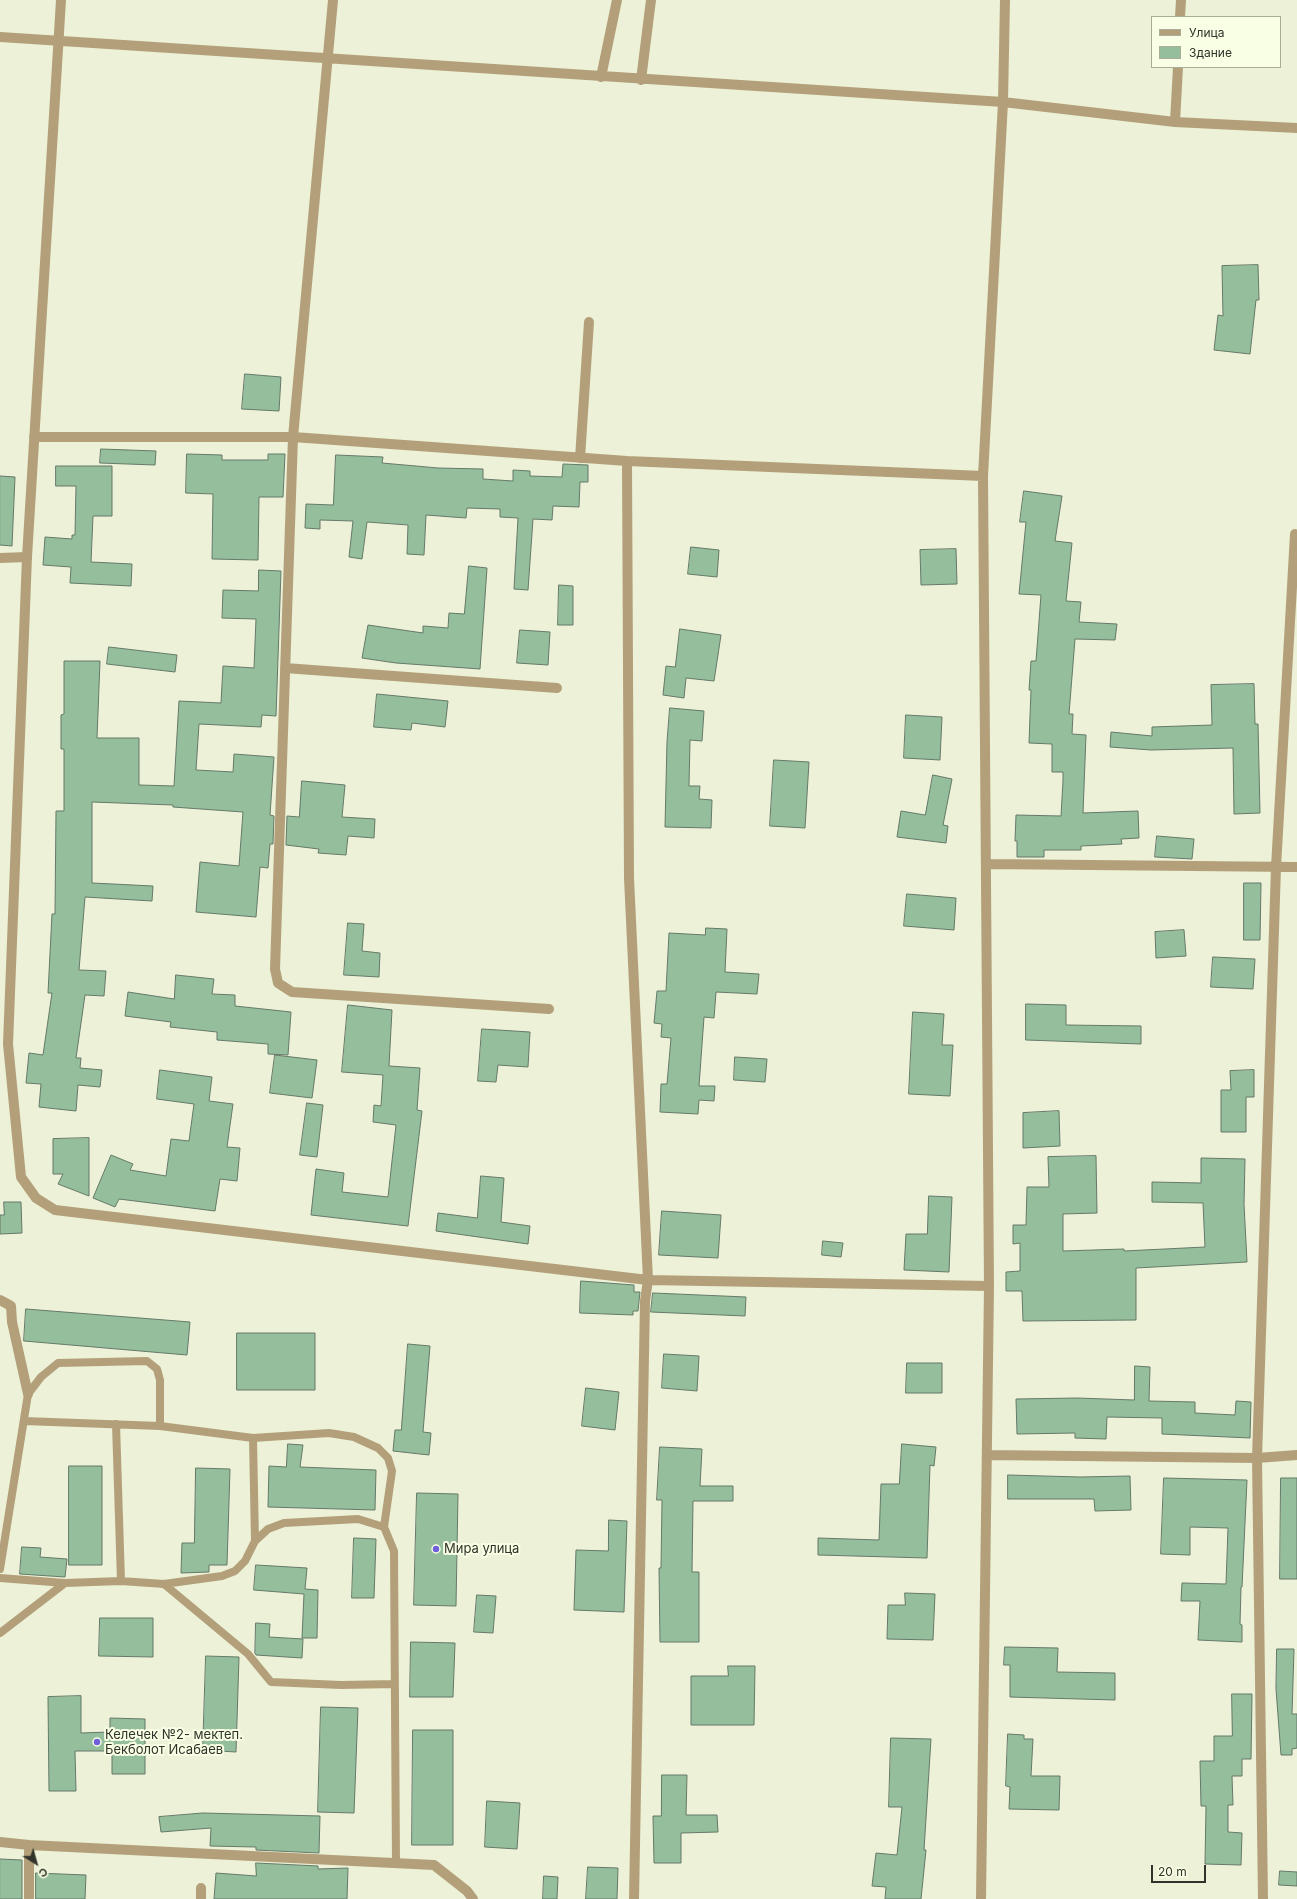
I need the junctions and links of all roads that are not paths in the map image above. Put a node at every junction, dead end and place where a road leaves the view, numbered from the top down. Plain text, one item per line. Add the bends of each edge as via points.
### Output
1 (61, 0) edge
2 (333, 0) edge
3 (618, 0) edge
4 (650, 0) edge
5 (1005, 0) edge
6 (1181, 0) edge
7 (1180, 16) edge
8 (0, 37) edge
9 (59, 40) junction
10 (328, 58) junction
11 (1178, 68) edge
12 (601, 77) junction
13 (641, 80) junction
14 (1003, 102) junction
15 (1175, 122) junction
16 (1297, 128) edge
17 (589, 322) dead end
18 (34, 437) junction
19 (293, 437) junction
20 (580, 458) junction
21 (626, 461) junction
22 (983, 476) junction
23 (1295, 534) dead end
24 (27, 557) junction
25 (0, 558) edge
26 (285, 668) junction
27 (557, 688) dead end
28 (986, 864) junction
29 (1276, 867) junction
30 (1297, 867) edge
31 (549, 1009) dead end
32 (648, 1280) junction
33 (989, 1286) junction
34 (0, 1300) edge
35 (28, 1394) junction
36 (24, 1420) junction
37 (116, 1424) junction
38 (160, 1426) junction
39 (253, 1438) junction
40 (987, 1455) junction
41 (1297, 1455) edge
42 (1256, 1458) junction
43 (384, 1527) junction
44 (255, 1541) junction
45 (0, 1569) edge
46 (0, 1578) edge
47 (121, 1580) junction
48 (65, 1583) junction
49 (164, 1584) junction
50 (0, 1633) edge
51 (395, 1684) junction
52 (0, 1842) edge
53 (29, 1845) junction
54 (396, 1863) junction
55 (201, 1888) dead end
56 (29, 1899) edge
57 (201, 1899) edge
58 (473, 1899) edge
59 (634, 1899) edge
60 (981, 1899) edge
61 (1263, 1899) edge

1 - 9 street
2 - 10 street
3 - 12 street
4 - 13 street
5 - 14 street
6 - 7 street
8 - 9 street
9 - 10 street
9 - 18 street
10 - 12 street
10 - 19 street
11 - 15 street
12 - 13 street
13 - 14 street
14 - 15 street
14 - 22 street
15 - 16 street
17 - 20 street
18 - 19 street
18 - 24 street
19 - 20 street
19 - 26 street
20 - 21 street
21 - 22 street
21 - 32 street via 629,878
22 - 28 street
23 - 29 street
24 - 25 street
24 - 32 street via 8,1044 21,1177 36,1198 55,1210
26 - 27 street
26 - 31 street via 275,969 278,983 292,992
28 - 29 street
28 - 33 street
29 - 30 street
29 - 42 street
32 - 33 street
32 - 59 street via 645,1308
33 - 40 street
34 - 35 street via 10,1306
35 - 36 lane
35 - 38 lane via 41,1377 58,1363 147,1361 157,1369 160,1380
36 - 37 lane
36 - 45 lane
37 - 38 lane
37 - 47 lane
38 - 39 lane
39 - 43 lane via 329,1434 354,1437 378,1448 388,1458 392,1471
39 - 44 lane
40 - 42 street
40 - 60 street
41 - 42 street
42 - 61 street
43 - 44 lane via 358,1519 284,1523 268,1528
43 - 51 lane via 394,1551
44 - 49 lane via 245,1561 236,1571 222,1576
46 - 48 lane
47 - 48 lane
47 - 49 lane
48 - 50 lane
49 - 51 lane via 248,1654 271,1682
51 - 54 lane
52 - 53 street
53 - 54 street
53 - 56 street
54 - 58 street via 434,1865 467,1891
55 - 57 street

